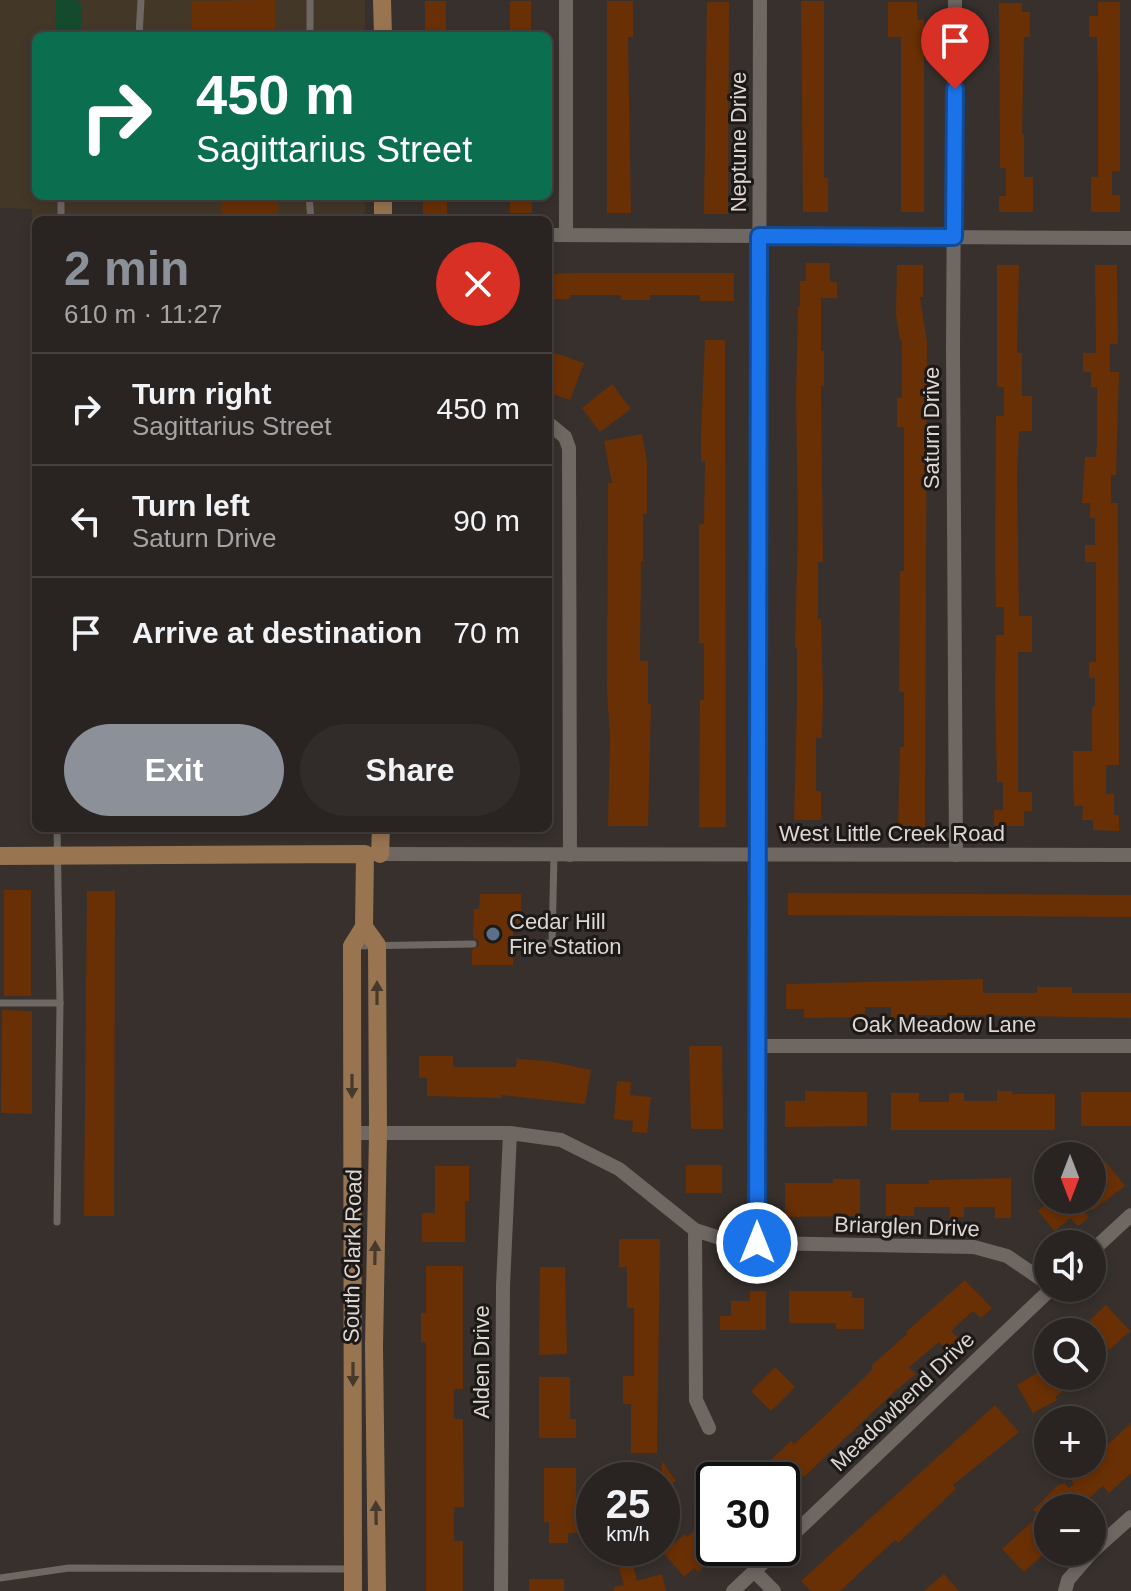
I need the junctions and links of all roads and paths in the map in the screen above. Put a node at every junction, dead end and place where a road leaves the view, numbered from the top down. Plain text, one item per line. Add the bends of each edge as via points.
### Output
1 (141, 0) edge
2 (310, 0) edge
3 (382, 0) edge
4 (566, 0) edge
5 (760, 0) edge
6 (955, 0) edge
7 (139, 32) edge
8 (310, 32) edge
9 (383, 32) edge
10 (552, 235) edge
11 (566, 235) junction
12 (759, 236) junction
13 (954, 237) junction
14 (1131, 238) edge
15 (552, 426) edge
16 (57, 832) edge
17 (380, 832) edge
18 (373, 854) junction
19 (57, 855) junction
20 (554, 855) junction
21 (570, 855) junction
22 (758, 855) junction
23 (956, 855) junction
24 (1131, 855) edge
25 (0, 856) edge
26 (364, 927) junction
27 (473, 944) dead end
28 (513, 944) dead end
29 (377, 945) junction
30 (352, 946) junction
31 (0, 1003) edge
32 (60, 1003) junction
33 (758, 1046) junction
34 (1131, 1046) edge
35 (352, 1133) junction
36 (378, 1133) junction
37 (510, 1133) junction
38 (1131, 1215) edge
39 (57, 1222) dead end
40 (695, 1230) junction
41 (1106, 1238) edge
42 (757, 1243) junction
43 (1034, 1275) edge
44 (1034, 1301) edge
45 (709, 1428) dead end
46 (1131, 1517) edge
47 (800, 1528) edge
48 (1106, 1539) edge
49 (759, 1566) edge
50 (1080, 1566) edge
51 (353, 1569) junction
52 (754, 1571) junction
53 (0, 1578) edge
54 (353, 1591) edge
55 (377, 1591) edge
56 (501, 1591) edge
57 (733, 1591) edge
58 (774, 1591) edge
59 (1065, 1591) edge

1 - 7 lane
2 - 8 lane
3 - 9 street
4 - 11 street
5 - 12 street, Neptune Drive
6 - 13 street, Saturn Drive
10 - 11 street
11 - 12 street
12 - 13 street
12 - 22 street, Neptune Drive
13 - 14 street
13 - 23 street, Saturn Drive
15 - 21 street via 569,448
16 - 19 lane
17 - 18 street
18 - 19 street
18 - 20 street, West Little Creek Road
18 - 26 street
19 - 25 street
19 - 32 lane
20 - 21 street, West Little Creek Road
20 - 28 lane via 552,943
21 - 22 street, West Little Creek Road
22 - 23 street, West Little Creek Road
22 - 33 street, Neptune Drive
23 - 24 street, West Little Creek Road
26 - 29 street
26 - 30 street
27 - 29 lane
29 - 30 lane
36 -> 29 street, South Clark Road
30 -> 35 street, South Clark Road
31 - 32 lane
32 - 39 lane
33 - 34 street, Oak Meadow Lane
33 - 42 street, Neptune Drive
35 - 36 street, Briarglen Drive
35 -> 51 street, South Clark Road
36 - 37 street, Briarglen Drive
55 -> 36 street, South Clark Road
37 - 40 street, Briarglen Drive via 561,1140 591,1153
37 - 56 street, Alden Drive
38 - 41 street
40 - 42 street, Briarglen Drive
40 - 45 street via 696,1400
42 - 43 street, Briarglen Drive via 974,1247 1007,1256
44 - 47 street, Meadowbend Drive
46 - 48 street
49 - 52 street, Meadowbend Drive
50 - 59 street
51 - 53 lane via 69,1568
51 - 54 street, South Clark Road
52 - 57 street, Meadowbend Drive
52 - 58 street

